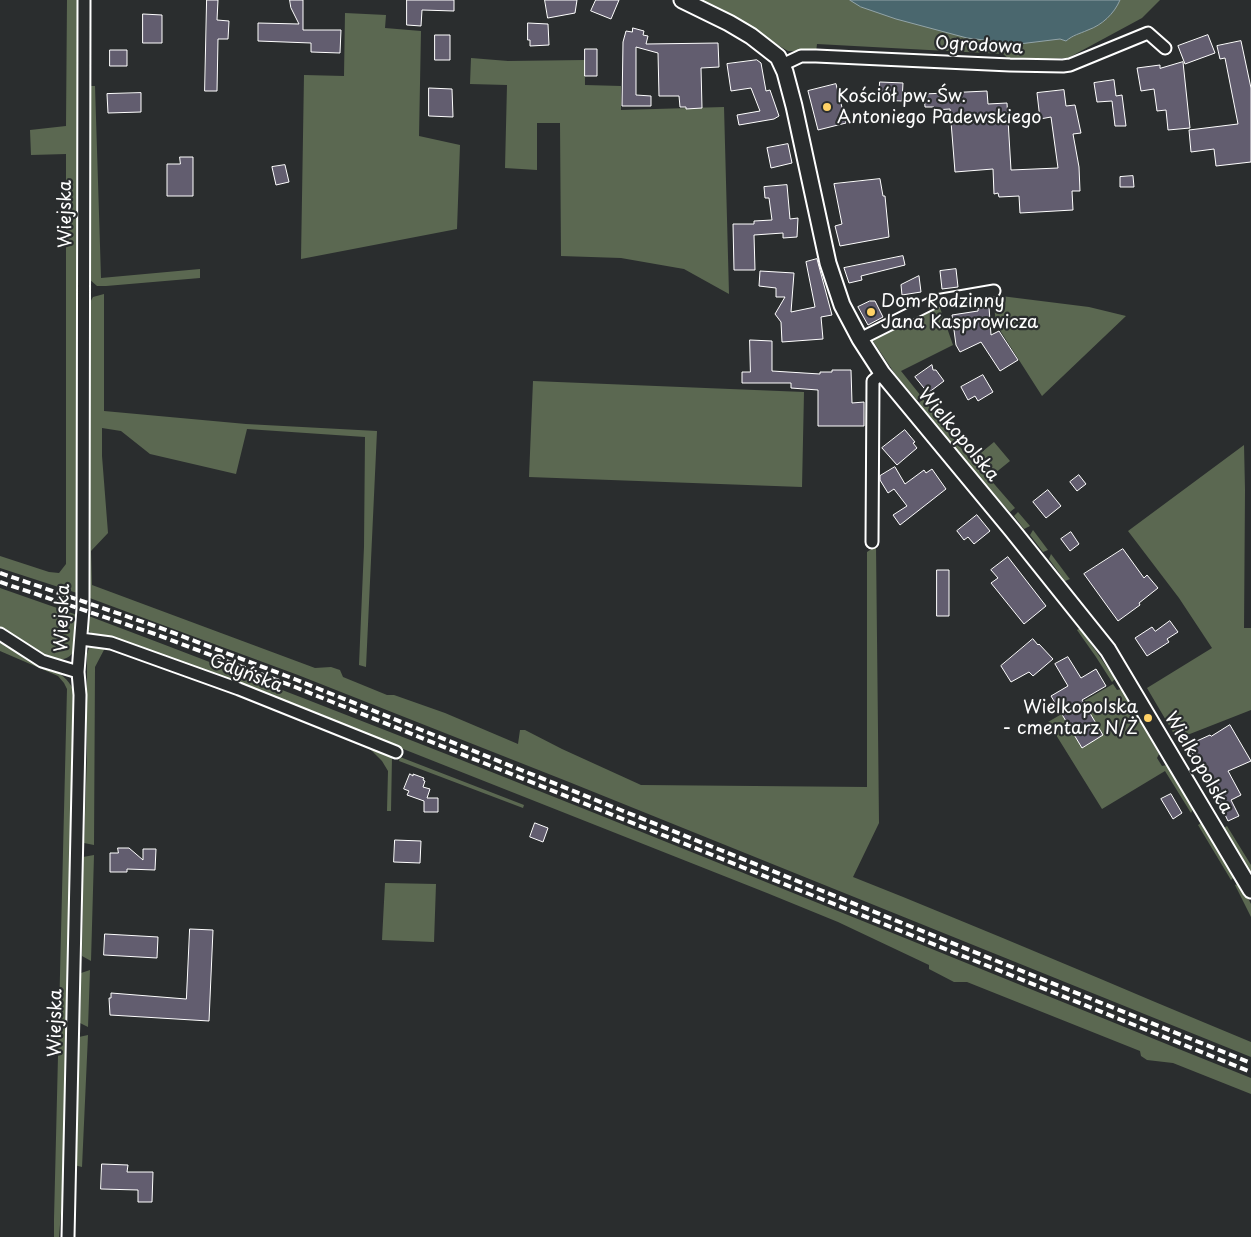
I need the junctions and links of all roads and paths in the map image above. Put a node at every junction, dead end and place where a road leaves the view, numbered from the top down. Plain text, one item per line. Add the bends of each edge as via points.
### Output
1 (84, 0) edge
2 (684, 0) edge
3 (1164, 48) dead end
4 (782, 65) junction
5 (994, 291) dead end
6 (860, 339) junction
7 (882, 373) junction
8 (872, 542) dead end
9 (0, 634) edge
10 (82, 639) junction
11 (78, 672) junction
12 (396, 752) dead end
13 (1251, 890) edge
14 (68, 1237) edge

1 - 10 street, Wiejska
2 - 4 street, Wielkopolska via 751,36 778,56
3 - 4 street, Ogrodowa via 1148,33 1063,66 816,56 801,56
4 - 6 street, Wielkopolska via 828,263 842,305
5 - 6 street via 936,301
6 - 7 street, Wielkopolska
7 - 8 street via 873,381
7 - 13 street, Wielkopolska via 1108,650
9 - 11 street via 42,661
10 - 11 street, Wiejska
10 - 12 street, Gdyńska via 129,649
11 - 14 street, Wiejska

